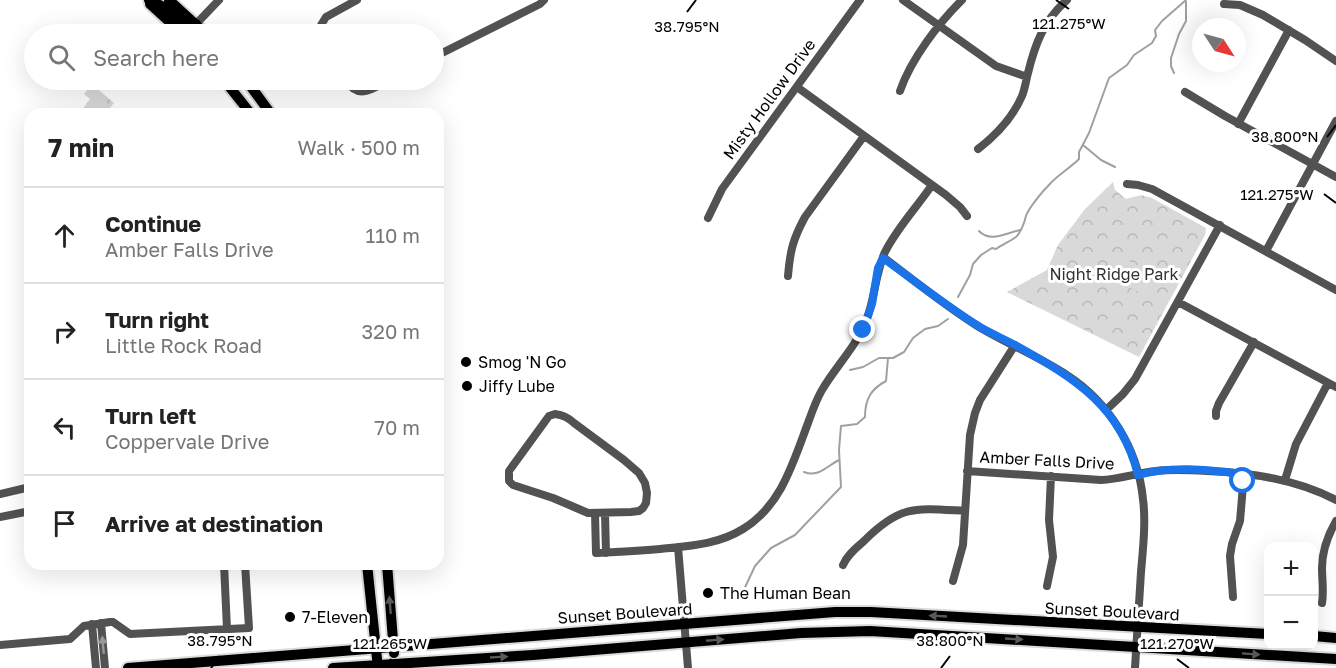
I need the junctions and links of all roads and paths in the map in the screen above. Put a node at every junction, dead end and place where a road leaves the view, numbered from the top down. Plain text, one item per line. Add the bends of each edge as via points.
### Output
1 (147, 0) edge
2 (169, 0) edge
3 (219, 0) edge
4 (357, 0) edge
5 (544, 0) edge
6 (860, 0) edge
7 (903, 0) edge
8 (962, 0) edge
9 (1067, 0) edge
10 (1224, 4) dead end
11 (174, 24) edge
12 (188, 24) edge
13 (191, 24) edge
14 (200, 24) edge
15 (322, 24) edge
16 (939, 26) junction
17 (1289, 30) junction
18 (444, 52) edge
19 (1336, 61) edge
20 (1027, 77) junction
21 (796, 87) junction
22 (232, 90) edge
23 (253, 90) edge
24 (900, 91) dead end
25 (1185, 92) dead end
26 (246, 108) edge
27 (267, 108) edge
28 (1336, 121) edge
29 (1238, 124) junction
30 (864, 136) junction
31 (978, 149) dead end
32 (1312, 164) junction
33 (1336, 177) edge
34 (1127, 184) dead end
35 (932, 185) junction
36 (967, 216) dead end
37 (708, 218) dead end
38 (1220, 225) junction
39 (1266, 251) junction
40 (883, 258) junction
41 (788, 276) dead end
42 (1336, 290) edge
43 (1178, 302) junction
44 (1254, 342) junction
45 (1015, 345) junction
46 (1332, 385) edge
47 (1106, 410) junction
48 (1216, 416) dead end
49 (967, 471) junction
50 (1244, 474) junction
51 (1138, 475) junction
52 (1051, 476) junction
53 (1285, 480) junction
54 (24, 488) edge
55 (0, 494) edge
56 (1336, 500) edge
57 (965, 511) junction
58 (24, 512) edge
59 (596, 513) junction
60 (605, 513) junction
61 (0, 518) edge
62 (1336, 521) edge
63 (606, 535) junction
64 (596, 536) junction
65 (678, 547) junction
66 (606, 553) junction
67 (843, 566) dead end
68 (224, 570) edge
69 (245, 570) edge
70 (368, 570) edge
71 (388, 570) edge
72 (953, 581) dead end
73 (1047, 586) dead end
74 (1233, 597) dead end
75 (1322, 603) dead end
76 (97, 623) junction
77 (684, 624) junction
78 (1138, 628) junction
79 (227, 629) junction
80 (1264, 634) edge
81 (1318, 636) edge
82 (1336, 638) edge
83 (686, 643) junction
84 (0, 645) edge
85 (1137, 646) junction
86 (394, 647) junction
87 (377, 648) junction
88 (1336, 659) edge
89 (378, 666) edge
90 (395, 666) edge
91 (96, 668) edge
92 (105, 668) edge
93 (128, 668) edge
94 (333, 668) edge
95 (688, 668) edge
96 (1135, 668) edge

1 - 11 main road
1 - 12 main road via 172,11
2 - 13 main road
3 - 14 street
4 - 15 street via 326,17
5 - 18 street
6 - 21 street, Misty Hollow Drive
7 - 16 street
8 - 16 street
9 - 20 street via 1041,32
10 - 17 street via 1251,8
16 - 20 street via 996,66
16 - 24 street via 909,68
17 - 19 street
17 - 29 street
20 - 31 street via 1023,95 1007,120
21 - 30 street
21 - 37 street, Misty Hollow Drive via 722,189
22 - 26 main road
23 - 27 main road
25 - 29 street
28 - 32 street
29 - 32 street
30 - 35 street
30 - 41 street via 800,226 792,244
32 - 33 street
32 - 39 street
34 - 38 street via 1146,186
35 - 36 street
35 - 40 street
38 - 39 street
38 - 43 street
39 - 42 street
40 - 45 street via 978,326
40 - 65 street via 863,330 822,390 789,472 772,503 753,522 727,537 704,545
43 - 44 street
43 - 47 street via 1135,378
44 - 46 street
44 - 48 street
45 - 47 street via 1067,375
45 - 49 street via 975,412
46 - 53 street via 1296,444
47 - 51 street via 1132,453
49 - 52 street, Amber Falls Drive
49 - 57 street
50 - 51 street, Amber Falls Drive via 1168,470
50 - 53 street, Amber Falls Drive
50 - 74 street via 1240,521 1230,556
51 - 52 street, Amber Falls Drive via 1115,480
51 - 78 street via 1144,514
52 - 73 street via 1049,520 1053,557
53 - 56 street, Amber Falls Drive
54 - 55 street
57 - 67 street via 925,509 906,511 888,519 850,553
57 - 72 street via 963,545
58 - 61 street
59 - 60 street
59 - 60 street via 520,489 509,481 512,466 549,416 568,417 642,478 647,498 643,508
59 - 64 street
60 - 63 street
62 - 75 street via 1322,559
63 - 64 street
63 - 66 street
64 - 66 street via 596,553
65 - 66 street
65 - 77 street
68 - 79 street
69 - 79 street via 249,628
70 - 87 main road
86 -> 71 main road
76 - 79 street via 113,622 130,634
76 - 84 street via 80,628 70,639
76 - 91 street
92 -> 76 street
78 -> 77 main road, Sunset Boulevard via 871,612
77 - 83 street
77 - 86 main road, Sunset Boulevard
78 - 80 main road, Sunset Boulevard
78 - 85 street
81 - 82 main road
83 -> 85 main road, Sunset Boulevard via 870,631
90 -> 83 main road, Sunset Boulevard
83 - 95 street
85 -> 88 main road, Sunset Boulevard
85 - 96 street
86 - 87 main road, Sunset Boulevard
86 - 90 main road
87 - 89 main road
87 - 93 main road, Sunset Boulevard
89 - 90 main road, Sunset Boulevard
89 - 94 main road, Sunset Boulevard

